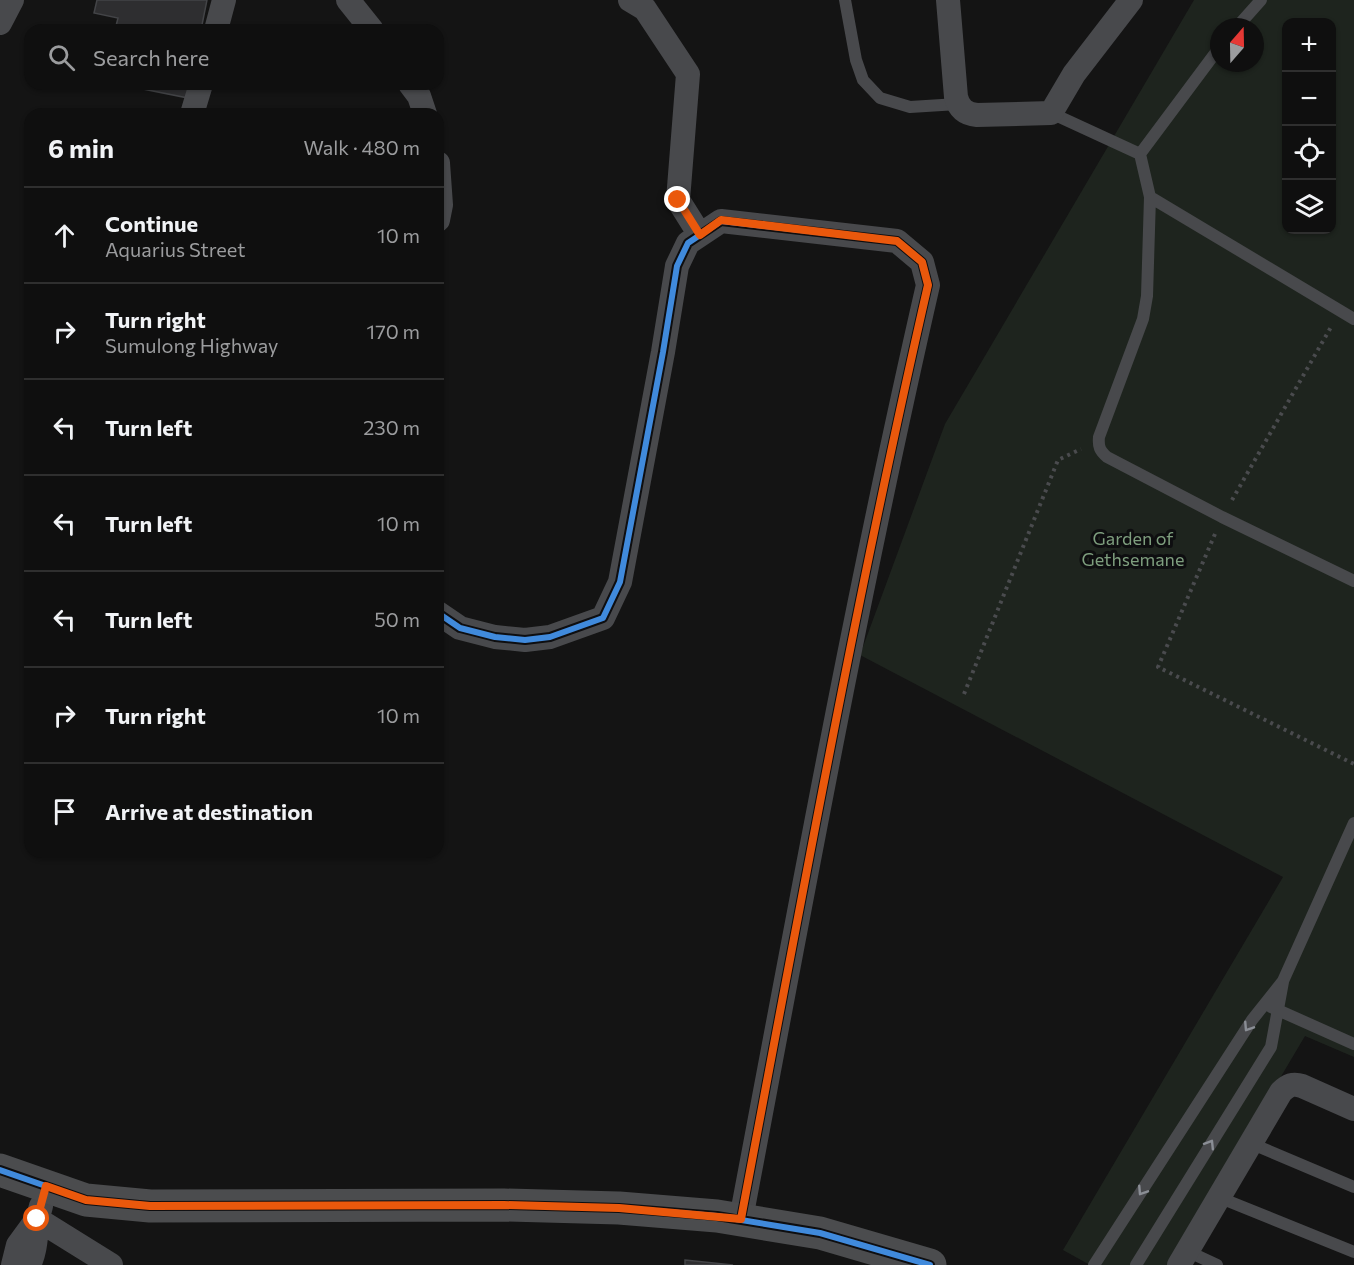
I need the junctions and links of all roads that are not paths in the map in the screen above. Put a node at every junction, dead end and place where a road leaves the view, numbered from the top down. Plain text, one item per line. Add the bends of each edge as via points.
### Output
1 (12, 0) edge
2 (224, 0) edge
3 (348, 0) edge
4 (630, 0) edge
5 (844, 0) edge
6 (948, 0) edge
7 (1131, 0) edge
8 (1261, 0) edge
9 (1245, 18) edge
10 (0, 23) edge
11 (218, 24) edge
12 (367, 24) edge
13 (1210, 60) edge
14 (199, 90) edge
15 (415, 90) edge
16 (958, 104) junction
17 (194, 108) edge
18 (423, 108) edge
19 (1051, 113) junction
20 (1140, 154) junction
21 (1150, 197) junction
22 (700, 235) junction
23 (1354, 319) edge
24 (1354, 581) edge
25 (444, 617) edge
26 (1354, 823) edge
27 (1283, 981) junction
28 (1264, 1004) junction
29 (1278, 1010) junction
30 (1354, 1044) edge
31 (1354, 1109) edge
32 (1250, 1143) junction
33 (0, 1170) edge
34 (46, 1186) junction
35 (1354, 1187) edge
36 (1218, 1197) junction
37 (37, 1219) junction
38 (741, 1219) junction
39 (1354, 1252) edge
40 (1183, 1258) edge
41 (13, 1265) edge
42 (29, 1265) edge
43 (111, 1265) edge
44 (930, 1265) edge
45 (1094, 1265) edge
46 (1136, 1265) edge
47 (1218, 1265) edge

1 - 10 street
2 - 11 street
3 - 12 street
4 - 22 street via 645,9 688,74 678,200
5 - 16 lane via 863,80 880,98 910,107
6 - 16 street
7 - 19 street via 1074,74
8 - 9 lane
13 - 20 lane
14 - 17 street
15 - 18 street
16 - 19 street via 977,115
19 - 20 lane
20 - 21 lane
21 - 23 lane
21 - 24 lane via 1143,319 1099,437 1101,452
22 - 25 street via 688,243 677,266 620,582 603,618 550,637 525,640 460,628
22 - 38 street via 721,220 897,241 922,262 928,285 834,724
26 - 27 lane
27 - 28 lane
27 - 29 lane
28 - 29 lane
28 -> 45 lane
29 - 30 lane
46 -> 29 lane via 1271,1047
31 - 32 street via 1295,1084 1287,1086
32 - 35 lane
32 - 36 street
33 - 34 main road
34 - 37 street
34 - 38 main road via 86,1200 150,1206 504,1205 619,1208
36 - 39 lane
36 - 40 street
37 - 41 street via 18,1245
37 - 42 street via 35,1253
37 - 43 street
38 - 44 main road via 820,1233
40 - 47 lane

